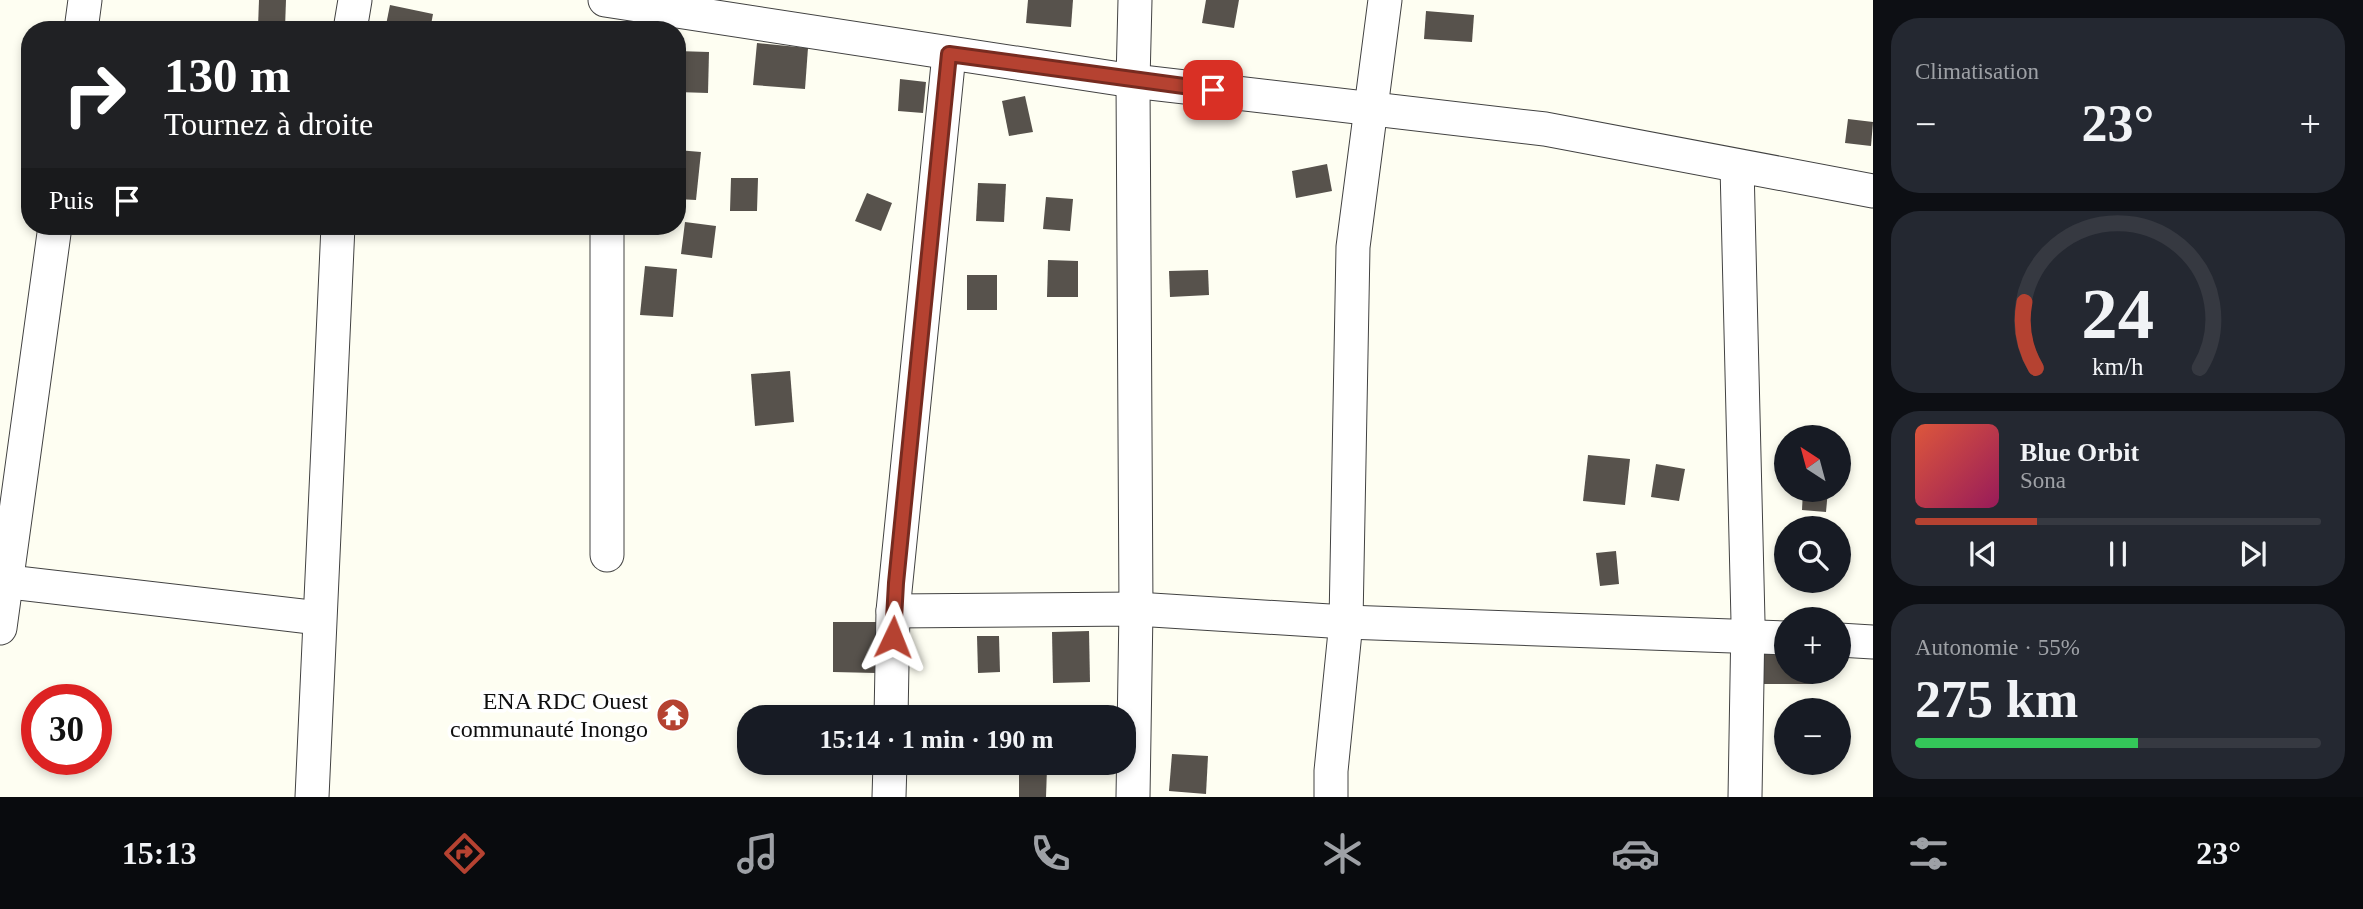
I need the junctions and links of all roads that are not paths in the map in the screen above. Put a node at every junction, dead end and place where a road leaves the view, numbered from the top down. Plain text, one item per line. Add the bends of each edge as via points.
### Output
1 (85, 0) edge
2 (355, 0) edge
3 (1135, 0) edge
4 (1385, 0) edge
5 (615, 8) edge
6 (82, 21) edge
7 (352, 21) edge
8 (949, 54) junction
9 (1133, 81) junction
10 (1372, 109) junction
11 (1737, 166) junction
12 (1873, 191) edge
13 (54, 235) edge
14 (338, 235) edge
15 (607, 235) edge
16 (607, 555) dead end
17 (3, 581) edge
18 (1136, 609) junction
19 (893, 611) junction
20 (319, 618) junction
21 (1346, 622) junction
22 (0, 628) edge
23 (1747, 636) junction
24 (1774, 637) edge
25 (1851, 641) edge
26 (1873, 642) edge
27 (891, 705) edge
28 (890, 775) edge
29 (312, 797) edge
30 (889, 797) edge
31 (1133, 797) edge
32 (1331, 797) edge
33 (1745, 797) edge

1 - 6 street
2 - 7 street
3 - 9 street
4 - 10 street
5 - 8 street
8 - 9 street
8 - 19 street
9 - 10 street
9 - 18 street
10 - 11 street via 1545,129
10 - 21 street via 1353,247
11 - 12 street
11 - 23 street
13 - 17 street
14 - 20 street
15 - 16 street
17 - 20 street
17 - 22 street
18 - 19 street
18 - 21 street
18 - 31 street
19 - 27 street
20 - 29 street
21 - 23 street
21 - 32 street
23 - 24 street
23 - 33 street
25 - 26 street
28 - 30 street

